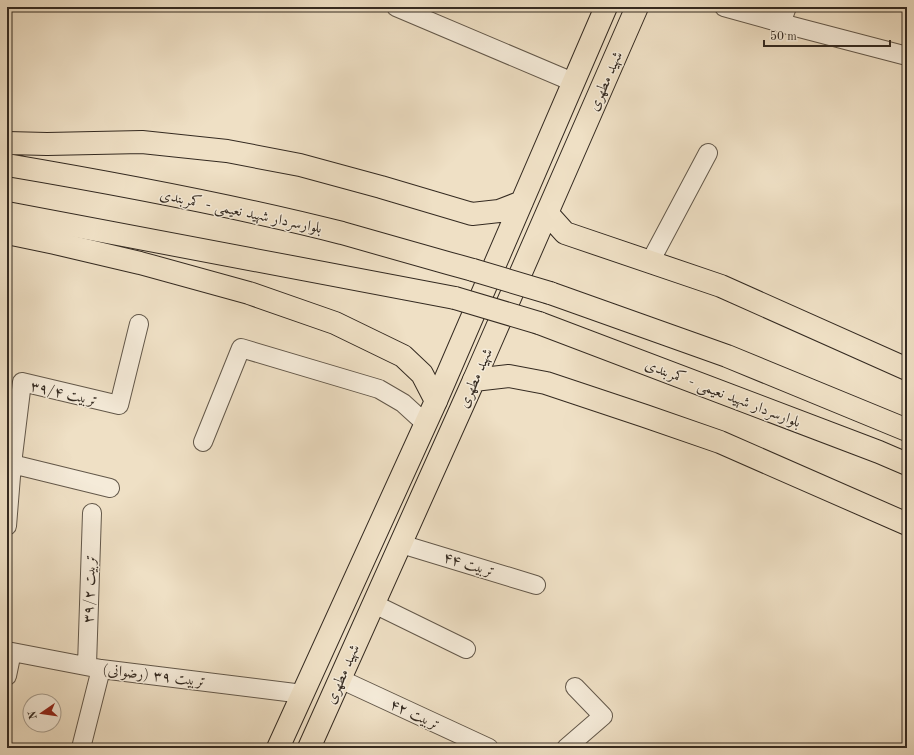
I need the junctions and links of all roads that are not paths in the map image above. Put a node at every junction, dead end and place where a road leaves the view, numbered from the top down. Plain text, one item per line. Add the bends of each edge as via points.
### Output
1 (396, 7) edge
2 (606, 7) edge
3 (637, 7) edge
4 (724, 7) edge
5 (784, 15) edge
6 (907, 56) edge
7 (574, 82) junction
8 (7, 143) edge
9 (708, 153) dead end
10 (7, 165) edge
11 (522, 202) junction
12 (7, 213) edge
13 (547, 213) junction
14 (7, 233) edge
15 (650, 262) junction
16 (139, 324) dead end
17 (907, 369) edge
18 (474, 380) junction
19 (436, 401) junction
20 (426, 424) junction
21 (907, 430) edge
22 (203, 442) dead end
23 (12, 464) junction
24 (907, 464) edge
25 (110, 488) dead end
26 (92, 512) dead end
27 (907, 524) edge
28 (7, 526) edge
29 (401, 544) junction
30 (536, 585) dead end
31 (374, 604) junction
32 (339, 615) junction
33 (364, 628) junction
34 (466, 649) dead end
35 (10, 651) edge
36 (94, 667) junction
37 (7, 676) edge
38 (340, 679) junction
39 (575, 687) dead end
40 (303, 694) junction
41 (82, 744) dead end
42 (278, 748) edge
43 (309, 748) edge
44 (489, 748) edge
45 (566, 748) edge

1 - 7 street
2 - 7 main road, شهید مطهری
3 - 13 main road, شهید مطهری
4 - 5 street
5 - 6 street
7 - 11 main road, شهید مطهری
8 - 11 main road via 142,142 227,151 300,165 472,214 499,211
9 - 15 street
10 - 21 main road, بلوارسردار شهید نعیمی - کمربندی, bridge via 224,206 341,233 473,270 727,356
11 - 19 main road, شهید مطهری
12 - 24 main road, بلوارسردار شهید نعیمی - کمربندی, bridge via 455,298 539,323
13 - 15 main road via 565,233
13 - 18 main road, شهید مطهری
14 - 19 main road via 148,265 249,293 335,323 403,356 422,374
15 - 17 main road via 721,286
16 - 23 street, تربيت ۳۹/۴ via 119,405 22,382
18 - 27 main road via 509,376 546,383 638,413 720,442
18 - 29 main road, شهید مطهری
19 - 20 main road, شهید مطهری
20 - 22 street via 403,403 379,389 241,348
20 - 32 main road, شهید مطهری
23 - 25 street
23 - 28 street, تربيت ۳۹/۴
26 - 36 street, تربيت ۳۹/۲
29 - 30 street, تربیت ۴۴
29 - 31 main road, شهید مطهری
31 - 33 main road, شهید مطهری
31 - 34 street
32 - 33 main road
32 - 40 main road, شهید مطهری
33 - 38 main road, شهید مطهری
35 - 36 street, تربیت ۳۹ (رضوانی)
35 - 37 street
36 - 40 street, تربیت ۳۹ (رضوانی)
36 - 41 street, تربيت ۳۹/۲
38 - 43 main road, شهید مطهری
38 - 44 street, تربیت ۴۲
39 - 45 street via 603,716
40 - 42 main road, شهید مطهری

